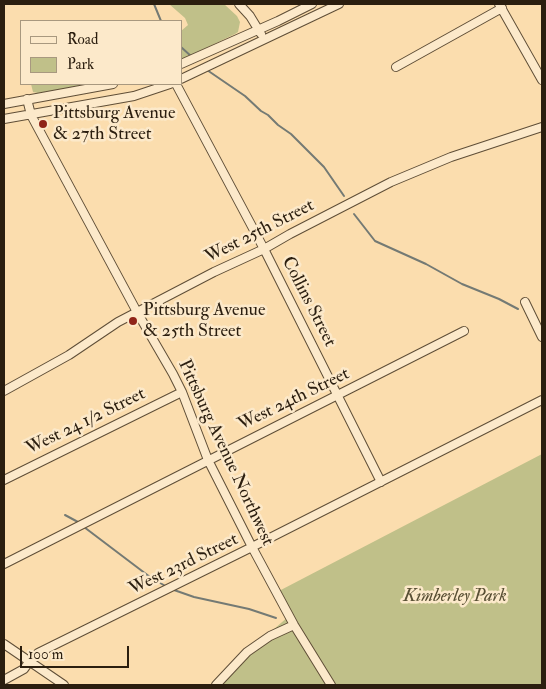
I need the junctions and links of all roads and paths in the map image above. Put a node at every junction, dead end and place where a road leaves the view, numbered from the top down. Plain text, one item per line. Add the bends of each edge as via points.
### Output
1 (239, 4) edge
2 (312, 4) edge
3 (339, 4) edge
4 (500, 6) edge
5 (259, 30) junction
6 (264, 39) junction
7 (182, 64) edge
8 (396, 67) dead end
9 (182, 79) edge
10 (542, 80) edge
11 (107, 85) edge
12 (167, 85) edge
13 (177, 85) edge
14 (27, 99) junction
15 (4, 104) edge
16 (31, 115) junction
17 (4, 119) edge
18 (542, 127) edge
19 (264, 249) junction
20 (525, 302) dead end
21 (137, 312) junction
22 (464, 331) dead end
23 (542, 337) edge
24 (4, 391) edge
25 (182, 392) junction
26 (338, 396) junction
27 (542, 400) edge
28 (208, 460) junction
29 (4, 480) edge
30 (381, 482) junction
31 (252, 548) junction
32 (4, 564) edge
33 (294, 625) junction
34 (4, 644) edge
35 (29, 662) junction
36 (4, 680) edge
37 (64, 685) edge
38 (216, 685) edge
39 (331, 685) edge

1 - 5 street
2 - 5 street
3 - 6 street
4 - 8 street
4 - 10 street
5 - 6 street
5 - 7 street
6 - 9 street
11 - 14 street
12 - 16 street via 134,96
13 - 19 street, Collins Street
14 - 15 street
14 - 16 street, Pittsburg Avenue Northwest
16 - 17 street
16 - 21 street, Pittsburg Avenue Northwest
18 - 19 street, West 25th Street via 451,157 391,182
19 - 21 street, West 25th Street
19 - 26 street, Collins Street
20 - 23 street
21 - 24 street, West 25th Street
21 - 25 street, Pittsburg Avenue Northwest
22 - 26 street, West 24th Street
25 - 28 street, Pittsburg Avenue Northwest
25 - 29 street, West 24 1/2 Street
26 - 28 street, West 24th Street
26 - 30 street, Collins Street
27 - 30 street, West 23rd Street
28 - 31 street, Pittsburg Avenue Northwest
28 - 32 street, West 24th Street
30 - 31 street, West 23rd Street
31 - 33 street, Pittsburg Avenue Northwest
31 - 35 street, West 23rd Street via 38,653
33 - 38 street via 247,652
33 - 39 street, Pittsburg Avenue Northwest
34 - 35 street
35 - 36 street, West 23rd Street via 24,670
35 - 37 street

